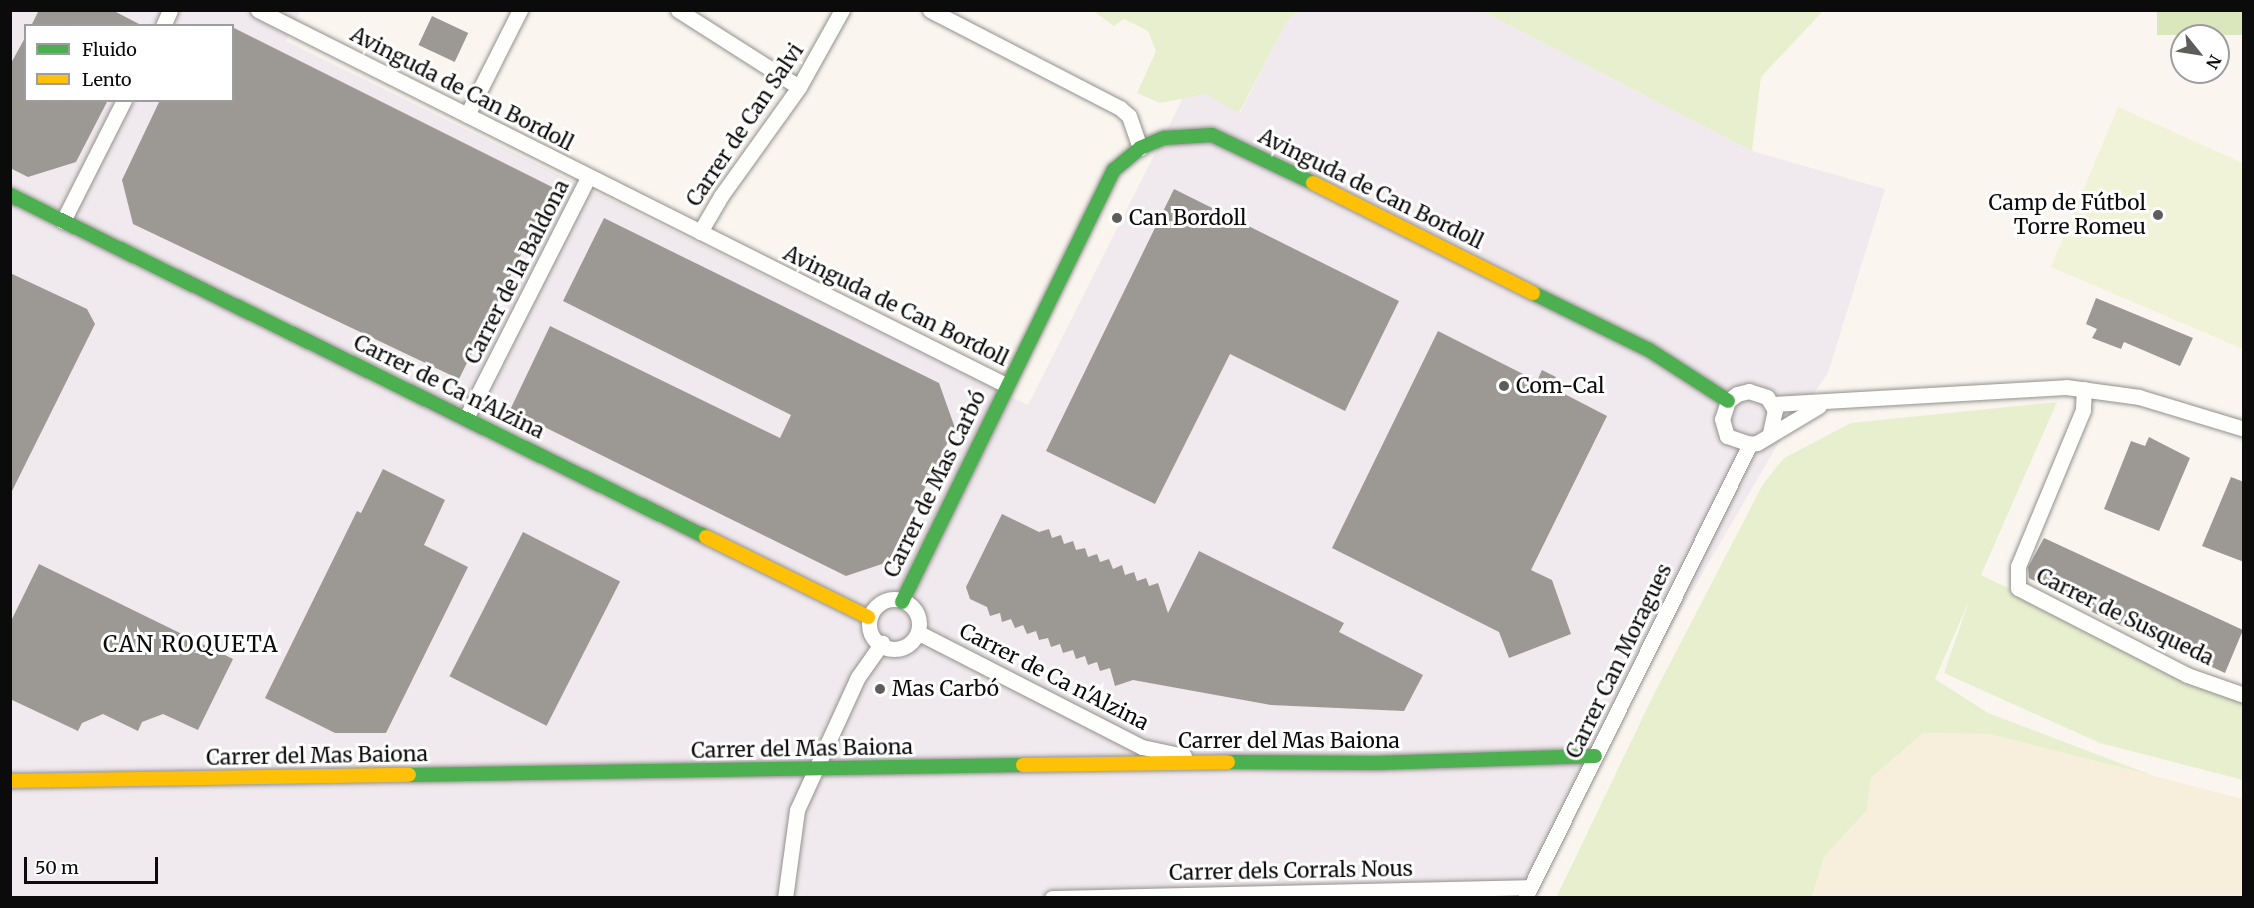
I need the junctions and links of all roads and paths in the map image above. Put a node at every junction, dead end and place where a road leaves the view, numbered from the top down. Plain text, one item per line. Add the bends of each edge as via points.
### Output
1 (170, 10) edge
2 (258, 10) edge
3 (520, 10) edge
4 (678, 10) edge
5 (842, 10) edge
6 (930, 10) edge
7 (164, 24) edge
8 (799, 87) junction
9 (123, 102) edge
10 (467, 115) junction
11 (1140, 148) junction
12 (589, 176) junction
13 (10, 195) edge
14 (63, 221) junction
15 (700, 232) junction
16 (1006, 385) junction
17 (2084, 389) junction
18 (1728, 401) junction
19 (1824, 403) junction
20 (1773, 404) junction
21 (466, 418) junction
22 (2244, 429) edge
23 (1770, 433) junction
24 (1750, 444) junction
25 (902, 602) junction
26 (868, 617) junction
27 (919, 633) junction
28 (882, 643) junction
29 (2244, 695) edge
30 (1595, 756) junction
31 (1207, 762) junction
32 (814, 771) junction
33 (10, 781) edge
34 (1528, 892) edge
35 (785, 897) edge
36 (1052, 897) edge

1 - 7 street
2 - 10 street, Avinguda de Can Bordoll
3 - 10 street
4 - 8 street
5 - 8 street, Carrer de Can Salvi
6 - 11 street via 1120,108 1129,116
8 - 15 street, Carrer de Can Salvi
9 - 14 street
10 - 12 street, Avinguda de Can Bordoll
11 - 16 street, Avinguda de Can Bordoll via 1114,170
11 - 18 street, Avinguda de Can Bordoll via 1164,138 1212,135 1649,350
12 - 15 street, Avinguda de Can Bordoll
12 - 21 street, Carrer de la Baldona
13 - 14 street, Carrer de Ca n'Alzina
14 - 21 street, Carrer de Ca n'Alzina
15 - 16 street, Avinguda de Can Bordoll
16 - 25 street, Carrer de Mas Carbó
17 - 19 street
17 - 22 street via 2139,397
17 - 29 street, Carrer de Susqueda via 2083,410 2018,566 2018,588 2187,675
18 - 20 street via 1749,391 1767,397
18 - 24 street via 1722,419 1727,436
19 - 20 street
19 - 23 street
20 - 23 street via 1775,418
21 - 26 street, Carrer de Ca n'Alzina
23 - 24 street
24 - 30 street, Carrer Can Moragues
25 - 26 street via 879,603
25 - 27 street via 914,610
26 - 28 street via 869,630
27 - 28 street via 906,646 894,648
27 - 31 street, Carrer de Ca n'Alzina via 1142,747
28 - 32 street via 858,676
30 - 31 street, Carrer del Mas Baiona via 1400,763
30 - 34 street, Carrer Can Moragues
31 - 32 street, Carrer del Mas Baiona
32 - 33 street, Carrer del Mas Baiona
32 - 35 street via 797,810
34 - 36 street, Carrer dels Corrals Nous

